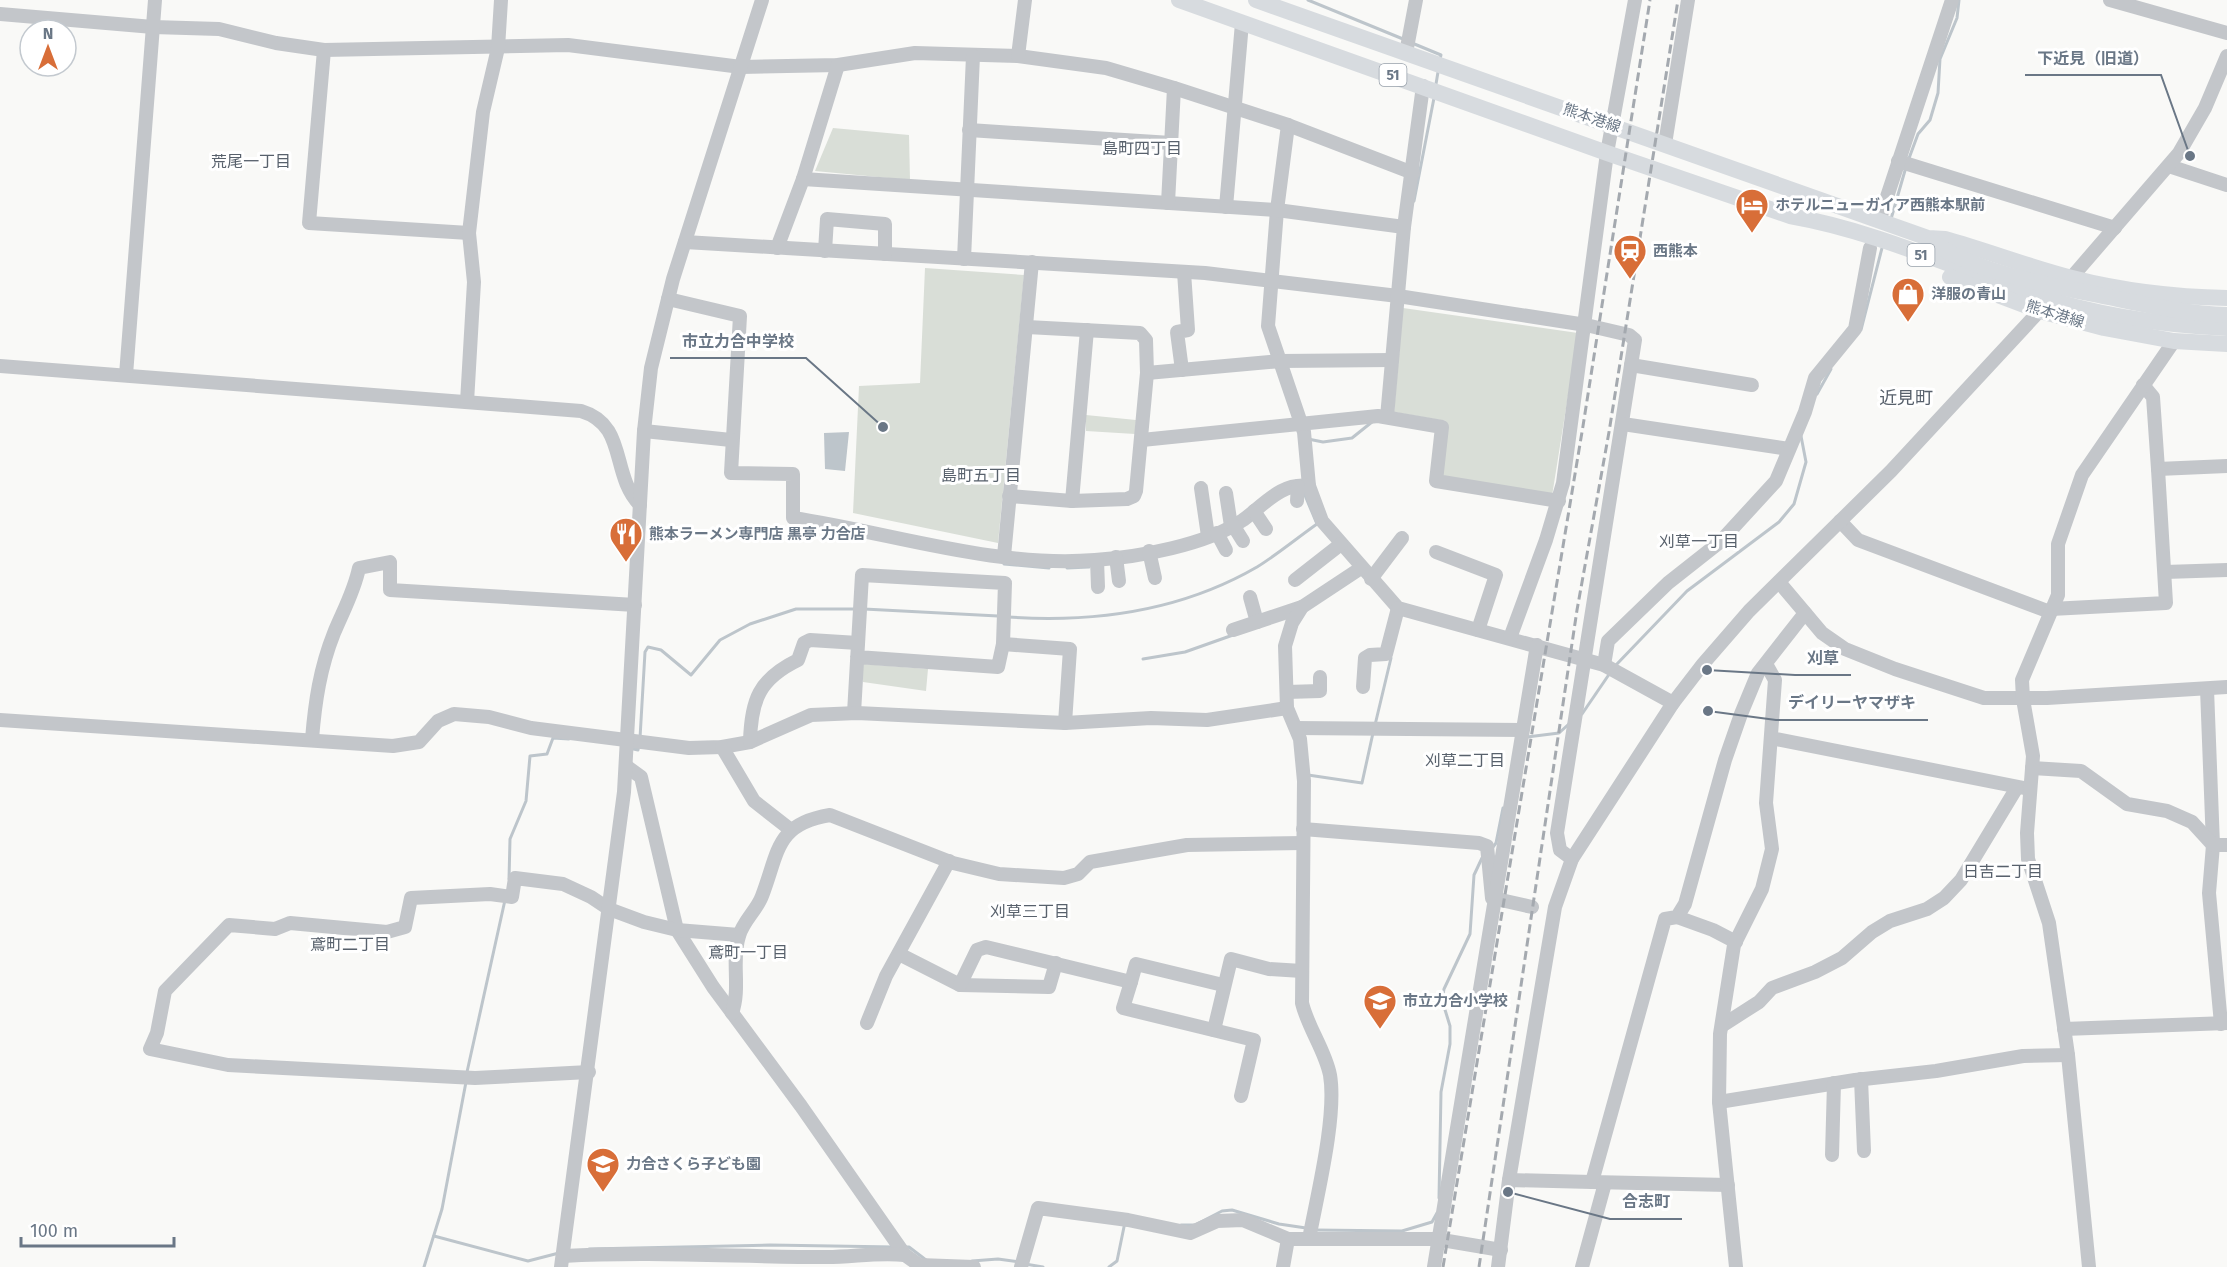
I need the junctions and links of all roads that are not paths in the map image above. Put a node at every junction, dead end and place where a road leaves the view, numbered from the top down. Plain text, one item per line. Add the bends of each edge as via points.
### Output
1 (155, 0) edge
2 (501, 0) edge
3 (762, 0) edge
4 (1025, 0) edge
5 (1179, 0) edge
6 (1256, 0) edge
7 (1416, 0) edge
8 (1635, 0) edge
9 (1688, 0) edge
10 (1952, 0) edge
11 (2110, 0) edge
12 (0, 14) edge
13 (1242, 23) junction
14 (153, 27) junction
15 (2227, 33) edge
16 (498, 48) junction
17 (324, 50) junction
18 (1406, 53) junction
19 (973, 56) junction
20 (1018, 56) junction
21 (2227, 56) edge
22 (838, 65) junction
23 (741, 67) junction
24 (1424, 86) junction
25 (1174, 88) junction
26 (1233, 108) junction
27 (1288, 125) junction
28 (1612, 125) junction
29 (969, 130) junction
30 (1171, 143) junction
31 (1665, 144) junction
32 (1607, 153) junction
33 (1898, 161) junction
34 (2169, 166) junction
35 (1413, 173) junction
36 (802, 179) junction
37 (2227, 185) edge
38 (966, 192) junction
39 (1168, 203) junction
40 (1227, 207) junction
41 (1277, 210) junction
42 (1790, 216) junction
43 (1879, 221) junction
44 (1404, 227) junction
45 (2115, 228) junction
46 (469, 233) junction
47 (685, 242) junction
48 (777, 248) junction
49 (1870, 248) junction
50 (825, 251) junction
51 (885, 254) junction
52 (964, 259) junction
53 (1032, 262) junction
54 (1184, 272) junction
55 (1270, 280) junction
56 (2056, 294) junction
57 (1398, 296) junction
58 (2227, 298) edge
59 (668, 299) junction
60 (2227, 315) edge
61 (1586, 325) junction
62 (1027, 327) junction
63 (2227, 328) edge
64 (1087, 330) junction
65 (2174, 341) junction
66 (2227, 344) edge
67 (1392, 360) junction
68 (1281, 361) junction
69 (1632, 365) junction
70 (0, 366) edge
71 (1182, 370) junction
72 (1147, 373) junction
73 (126, 375) junction
74 (1752, 385) dead end
75 (2143, 385) junction
76 (467, 402) junction
77 (1386, 417) junction
78 (1301, 423) junction
79 (1623, 424) junction
80 (644, 430) junction
81 (731, 440) junction
82 (1142, 440) junction
83 (1789, 449) junction
84 (2227, 466) edge
85 (2158, 469) junction
86 (1304, 486) junction
87 (1201, 488) dead end
88 (1226, 493) dead end
89 (1009, 496) junction
90 (1072, 501) junction
91 (1297, 501) dead end
92 (1559, 501) junction
93 (640, 505) junction
94 (1254, 511) junction
95 (1840, 521) junction
96 (1232, 526) junction
97 (1266, 529) dead end
98 (1213, 535) junction
99 (1402, 538) dead end
100 (1243, 541) dead end
101 (1341, 544) junction
102 (1226, 550) dead end
103 (1149, 551) junction
104 (1436, 552) dead end
105 (1004, 556) junction
106 (1116, 557) junction
107 (1097, 560) junction
108 (1361, 568) junction
109 (2227, 570) edge
110 (2165, 572) junction
111 (1155, 578) dead end
112 (1371, 579) junction
113 (1119, 580) dead end
114 (1295, 580) dead end
115 (1779, 582) junction
116 (1098, 587) dead end
117 (1250, 597) dead end
118 (635, 606) junction
119 (1302, 607) junction
120 (1398, 608) junction
121 (2050, 610) junction
122 (1805, 613) junction
123 (1257, 622) junction
124 (1233, 630) dead end
125 (1479, 630) junction
126 (1510, 638) junction
127 (1003, 644) junction
128 (1537, 645) junction
129 (857, 650) junction
130 (1584, 659) junction
131 (1766, 664) junction
132 (1604, 665) junction
133 (1320, 677) dead end
134 (1363, 687) dead end
135 (2227, 687) edge
136 (2207, 688) junction
137 (1287, 692) junction
138 (2023, 699) junction
139 (1673, 703) junction
140 (1287, 708) junction
141 (854, 713) junction
142 (0, 720) edge
143 (1065, 723) junction
144 (1296, 728) junction
145 (1522, 730) junction
146 (1771, 738) junction
147 (312, 739) junction
148 (628, 740) junction
149 (750, 742) junction
150 (722, 747) junction
151 (626, 766) junction
152 (2032, 768) junction
153 (2023, 788) junction
154 (1303, 829) junction
155 (791, 830) junction
156 (1303, 843) junction
157 (2213, 845) junction
158 (2227, 845) edge
159 (1572, 859) junction
160 (949, 861) junction
161 (1497, 900) junction
162 (1533, 907) dead end
163 (609, 909) junction
164 (1677, 917) junction
165 (677, 930) junction
166 (739, 935) junction
167 (1736, 942) junction
168 (899, 954) junction
169 (1056, 963) junction
170 (1302, 971) junction
171 (1131, 982) junction
172 (1223, 985) junction
173 (960, 986) junction
174 (732, 1013) junction
175 (867, 1023) dead end
176 (2224, 1024) edge
177 (1723, 1025) junction
178 (2064, 1029) junction
179 (1214, 1030) junction
180 (2068, 1055) junction
181 (589, 1072) junction
182 (1861, 1079) junction
183 (1834, 1083) junction
184 (1241, 1096) dead end
185 (1719, 1102) junction
186 (1864, 1151) dead end
187 (1832, 1155) dead end
188 (1509, 1180) junction
189 (1598, 1182) junction
190 (1728, 1185) junction
191 (1288, 1239) junction
192 (1309, 1239) junction
193 (1440, 1240) junction
194 (1501, 1250) junction
195 (904, 1261) edge
196 (562, 1262) edge
197 (974, 1267) edge
198 (1021, 1267) edge
199 (1283, 1267) edge
200 (1434, 1267) edge
201 (1498, 1267) edge
202 (1582, 1267) edge
203 (1736, 1267) edge
204 (2090, 1267) edge

1 - 14 street
2 - 16 street
3 - 23 street
4 - 20 street
5 - 13 main road, 熊本港線 / 51
6 - 18 main road, 熊本港線 / 51
7 - 18 street
8 - 28 street
9 - 31 street
10 - 33 street
11 - 15 street
12 - 14 street
13 - 24 main road, 熊本港線 / 51
13 - 26 street
14 - 17 street via 219,29
14 - 73 street
16 - 17 street
16 - 23 street via 568,45
16 - 46 street via 483,112
17 - 46 street via 309,223
18 - 28 main road, 熊本港線 / 51
19 - 20 street
19 - 22 street via 915,53
19 - 29 street
20 - 25 street via 1106,68
21 - 34 street via 2205,108
22 - 23 street
22 - 36 street
23 - 47 street
24 - 32 main road, 熊本港線 / 51
24 - 35 street
25 - 26 street
25 - 30 street
26 - 27 street
26 - 40 street
27 - 35 street
27 - 41 street
28 - 31 main road, 熊本港線 / 51
28 - 32 street
29 - 30 street
29 - 38 street
30 - 39 street
31 - 43 main road, 熊本港線 / 51
32 - 42 main road, 熊本港線 / 51
32 - 61 street
33 - 43 street
33 - 45 street
34 - 37 street
34 - 45 street
35 - 44 street
36 - 38 street
36 - 48 street
38 - 39 street
38 - 52 street
39 - 40 street
40 - 41 street
41 - 44 street
41 - 55 street
42 - 49 main road, 熊本港線 / 51
42 - 56 main road, 熊本港線 / 51 via 1836,226
43 - 56 main road, 熊本港線 / 51 via 1928,238 1945,238
44 - 57 street
45 - 56 street
46 - 76 street via 474,282
47 - 48 street
47 - 59 street
48 - 50 street
49 - 56 main road, 熊本港線 / 51
49 - 83 street via 1855,329 1815,378
50 - 51 street
50 - 51 street via 827,219 885,224
51 - 52 street
52 - 53 street
53 - 54 street
53 - 62 street
54 - 55 street
54 - 71 street via 1188,330 1177,332
55 - 57 street
55 - 68 street via 1268,326
56 - 58 main road, 熊本港線 / 51
56 - 60 main road, 熊本港線 / 51
56 - 63 main road, 熊本港線 / 51 via 2152,322
56 - 65 main road, 熊本港線 / 51 via 2104,328
56 - 95 street
57 - 61 street
57 - 67 street
59 - 80 street via 653,359
59 - 81 street via 740,316
61 - 69 street via 1629,335 1635,340
61 - 92 street
62 - 64 street
62 - 89 street
64 - 72 street via 1140,333 1146,340
64 - 90 street
65 - 66 main road, 熊本港線 / 51
65 - 75 street
67 - 68 street
67 - 77 street
68 - 71 street
68 - 78 street
69 - 74 street
69 - 79 street
70 - 73 street
71 - 72 street
72 - 82 street
73 - 76 street
75 - 85 street via 2153,397
75 - 121 street via 2082,476 2058,544 2058,596
76 - 93 street via 581,411 602,420 612,435 624,479
77 - 78 street
77 - 92 street via 1442,427 1436,481
78 - 82 street
78 - 86 street
79 - 83 street
79 - 130 street
80 - 81 street
80 - 93 street
81 - 105 street via 731,473 793,474 793,518
82 - 90 street via 1134,496
83 - 132 street via 1776,481 1745,518 1668,583 1608,641
84 - 85 street
85 - 110 street
86 - 91 street
86 - 94 street via 1282,489
86 - 101 street
87 - 98 street
88 - 96 street
89 - 90 street
89 - 105 street
92 - 126 street
93 - 118 street
94 - 96 street
94 - 97 street
95 - 115 street
95 - 121 street via 1858,540
96 - 98 street
96 - 100 street
98 - 102 street
98 - 103 street
99 - 112 street
101 - 108 street
101 - 114 street
103 - 106 street
103 - 111 street
104 - 125 street via 1496,575
105 - 107 street
106 - 107 street
106 - 113 street
107 - 116 street
108 - 112 street
108 - 119 street
109 - 110 street
110 - 121 street via 2166,603
112 - 120 street
115 - 122 street
115 - 139 street via 1749,611
117 - 123 street
118 - 147 street via 390,590 390,562 359,568 315,694
118 - 148 street
119 - 123 street
119 - 137 street via 1287,636
120 - 125 street
120 - 134 street via 1386,654 1365,658
121 - 138 street via 2022,680
122 - 131 street
122 - 138 street via 1822,633 1845,649 1895,669 1984,698
123 - 124 street
125 - 126 street
126 - 128 street
127 - 129 street via 998,666
127 - 129 street via 1005,583 862,575
127 - 143 street via 1070,649
128 - 130 street
128 - 145 street
129 - 141 street
129 - 149 street via 810,640 804,643 798,660 778,670 755,699
130 - 132 street
130 - 159 street via 1557,832 1560,850
131 - 146 street via 1775,680
131 - 164 street via 1758,673 1741,714 1685,904
132 - 139 street
133 - 137 street via 1320,691
135 - 136 street
136 - 138 street
136 - 157 street
137 - 140 street
138 - 152 street
139 - 159 street
140 - 143 street via 1207,720 1151,718
140 - 144 street
141 - 143 street
141 - 149 street via 809,716
142 - 147 street
144 - 145 street
144 - 154 street via 1303,772
145 - 161 street
146 - 153 street
146 - 167 street via 1766,803 1772,849 1762,890
147 - 148 street via 393,746 419,742 438,721 454,714
148 - 150 street via 689,748
148 - 151 street
149 - 150 street
150 - 155 street via 754,801
151 - 163 street
151 - 165 street via 641,777
152 - 153 street
152 - 157 street via 2081,771 2127,804 2167,811 2192,822
153 - 177 street via 1944,898 1927,909 1890,921 1842,958 1772,988 1759,1002
153 - 178 street via 2028,859 2049,923
154 - 156 street
154 - 161 street via 1487,846 1491,898
155 - 160 street via 808,818 830,815
155 - 166 street via 772,862 762,897
156 - 160 street via 1187,845 1096,860 1078,874 1064,878 999,874
156 - 170 street
157 - 158 street
157 - 176 street via 2209,893
159 - 188 street via 1555,907
160 - 168 street
161 - 162 street
161 - 193 street
163 - 165 street
163 - 181 street
163 - 181 street via 563,884 515,878 512,897 490,894 411,898 405,927 387,932 290,923 274,929 228,925 165,991 158,1033 150,1049 228,1065 475,1078
164 - 167 street
164 - 189 street via 1665,919
165 - 166 street
165 - 174 street
166 - 174 street
167 - 177 street
168 - 173 street
168 - 175 street
169 - 171 street
169 - 173 street via 1049,987
169 - 173 street via 986,947 977,950
170 - 172 street via 1269,969 1231,959
170 - 192 street via 1306,1020 1329,1072 1332,1090
171 - 172 street via 1136,964
171 - 179 street via 1123,1008
172 - 179 street
174 - 195 street via 828,1144
176 - 178 street
177 - 185 street
178 - 180 street
179 - 184 street via 1254,1040
180 - 182 street via 2023,1056
180 - 204 street
181 - 196 street
182 - 183 street
182 - 186 street
183 - 185 street
183 - 187 street
185 - 190 street
188 - 189 street
188 - 194 street
189 - 190 street
189 - 202 street
190 - 203 street
191 - 192 street
191 - 198 street via 1243,1220 1217,1221 1190,1233 1038,1208
191 - 199 street
192 - 193 street
193 - 194 street
193 - 200 street
194 - 201 street
195 - 196 street via 882,1252 829,1257 639,1252
195 - 197 street

